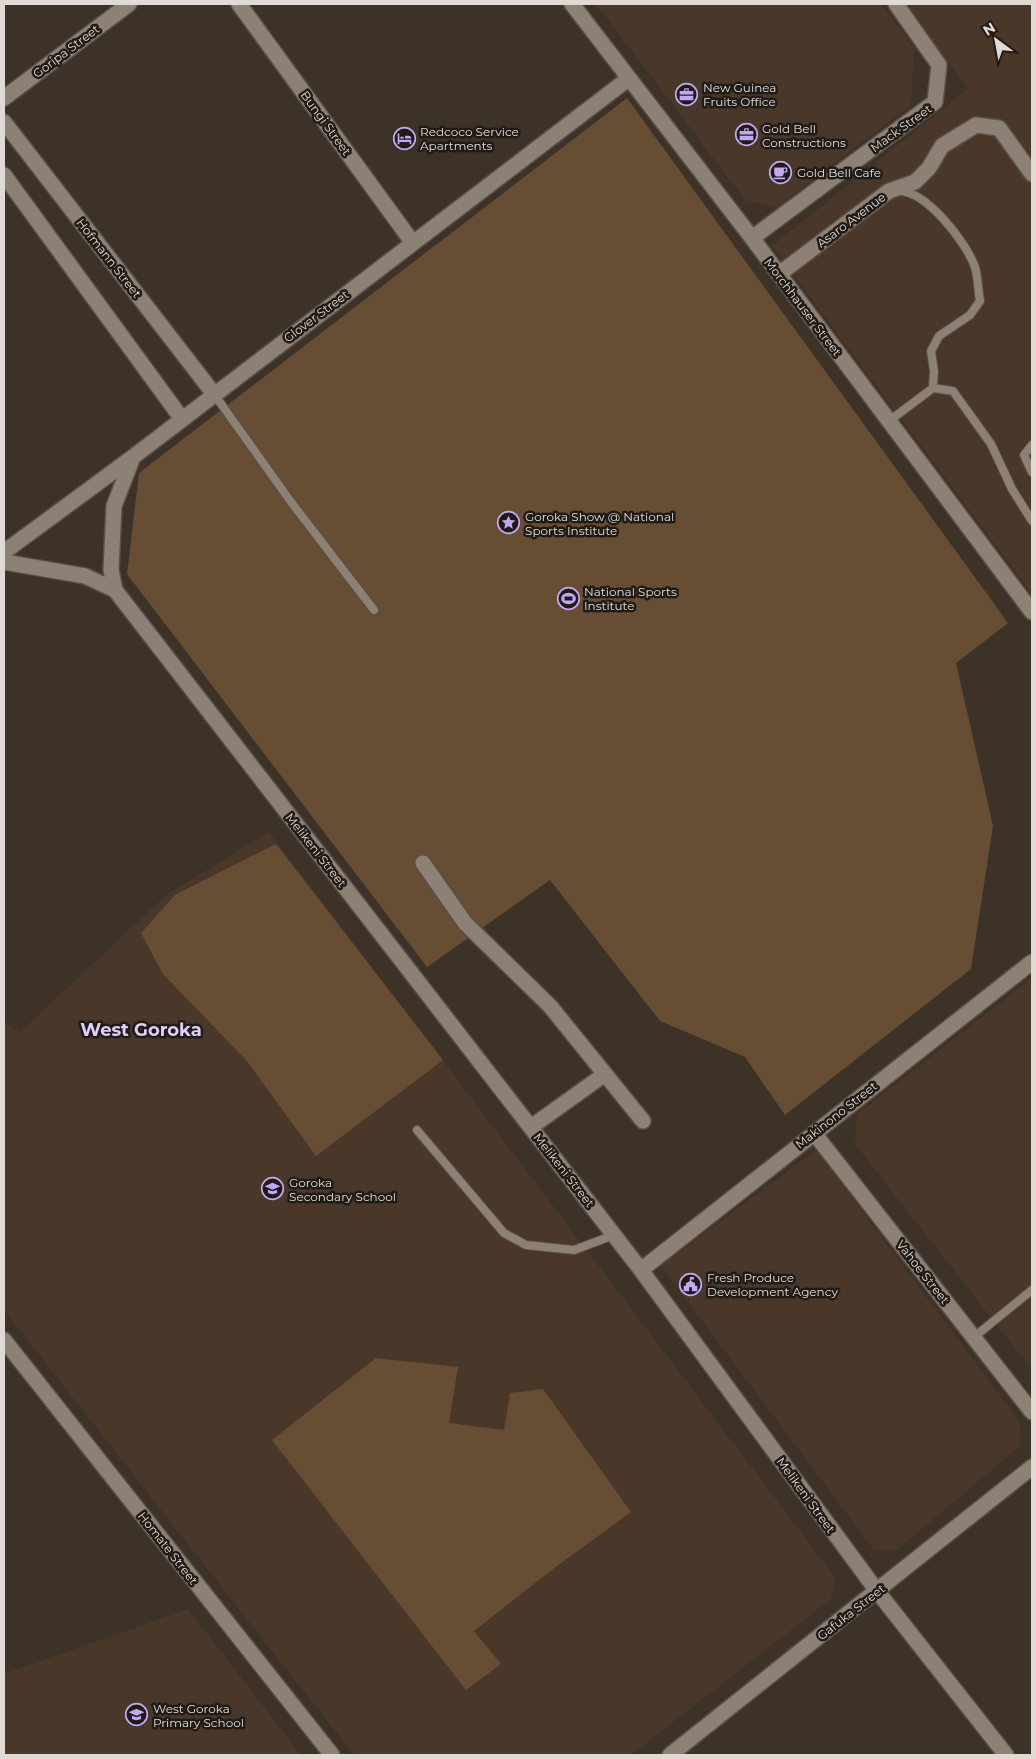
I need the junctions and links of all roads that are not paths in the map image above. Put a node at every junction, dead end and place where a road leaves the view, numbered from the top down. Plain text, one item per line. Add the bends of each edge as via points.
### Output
1 (129, 4) edge
2 (239, 4) edge
3 (572, 4) edge
4 (896, 4) edge
5 (628, 80) junction
6 (4, 98) edge
7 (4, 122) edge
8 (1032, 174) edge
9 (4, 175) edge
10 (889, 191) junction
11 (752, 238) junction
12 (413, 243) junction
13 (779, 274) junction
14 (933, 388) junction
15 (214, 394) junction
16 (182, 419) junction
17 (889, 421) junction
18 (1032, 445) edge
19 (133, 457) junction
20 (1032, 472) edge
21 (1032, 521) edge
22 (4, 552) edge
23 (4, 562) edge
24 (115, 590) junction
25 (374, 610) dead end
26 (1032, 612) edge
27 (423, 863) dead end
28 (1032, 962) edge
29 (605, 1074) junction
30 (643, 1121) dead end
31 (530, 1127) junction
32 (417, 1130) dead end
33 (814, 1132) junction
34 (614, 1235) junction
35 (641, 1270) junction
36 (1032, 1290) edge
37 (974, 1338) junction
38 (4, 1340) edge
39 (1032, 1412) edge
40 (1032, 1467) edge
41 (877, 1591) junction
42 (331, 1755) edge
43 (670, 1755) edge
44 (1006, 1755) edge

1 - 6 street, Goripa Street
2 - 12 street, Bungi Street
3 - 5 street, Morchhauser Street
4 - 11 street, Mack Street via 939,66 935,102
5 - 11 street, Morchhauser Street
5 - 12 street, Glover Street
7 - 15 street, Hofmann Street
8 - 10 street, Asaro Avenue via 999,128 976,125 942,146 929,168 915,182
9 - 16 street
10 - 13 street, Asaro Avenue
10 - 14 lane via 902,191 932,205 961,240 975,267 980,301 970,315 939,336 931,351
11 - 13 street, Morchhauser Street
12 - 15 street, Glover Street
13 - 17 street, Morchhauser Street
14 - 17 lane
14 - 21 lane via 953,391 991,444 1012,489
15 - 16 street, Glover Street
15 - 25 lane
16 - 19 street, Glover Street
17 - 26 street, Morchhauser Street
18 - 20 lane via 1024,455
19 - 22 street, Glover Street
19 - 24 street via 114,506 112,570
23 - 24 street, Melikeni Street via 85,576
24 - 31 street, Melikeni Street
27 - 29 street via 465,923 550,1006
28 - 33 street, Makinono Street
29 - 30 street
29 - 31 street
31 - 34 street, Melikeni Street
32 - 34 lane via 504,1233 526,1245 574,1250
33 - 35 street, Makinono Street
33 - 37 street, Vahoe Street
34 - 35 street, Melikeni Street
35 - 41 street, Melikeni Street
36 - 37 lane
37 - 39 street, Vahoe Street
38 - 42 street, Homate Street
40 - 41 street, Gafuka Street
41 - 43 street, Gafuka Street
41 - 44 street, Melikeni Street

